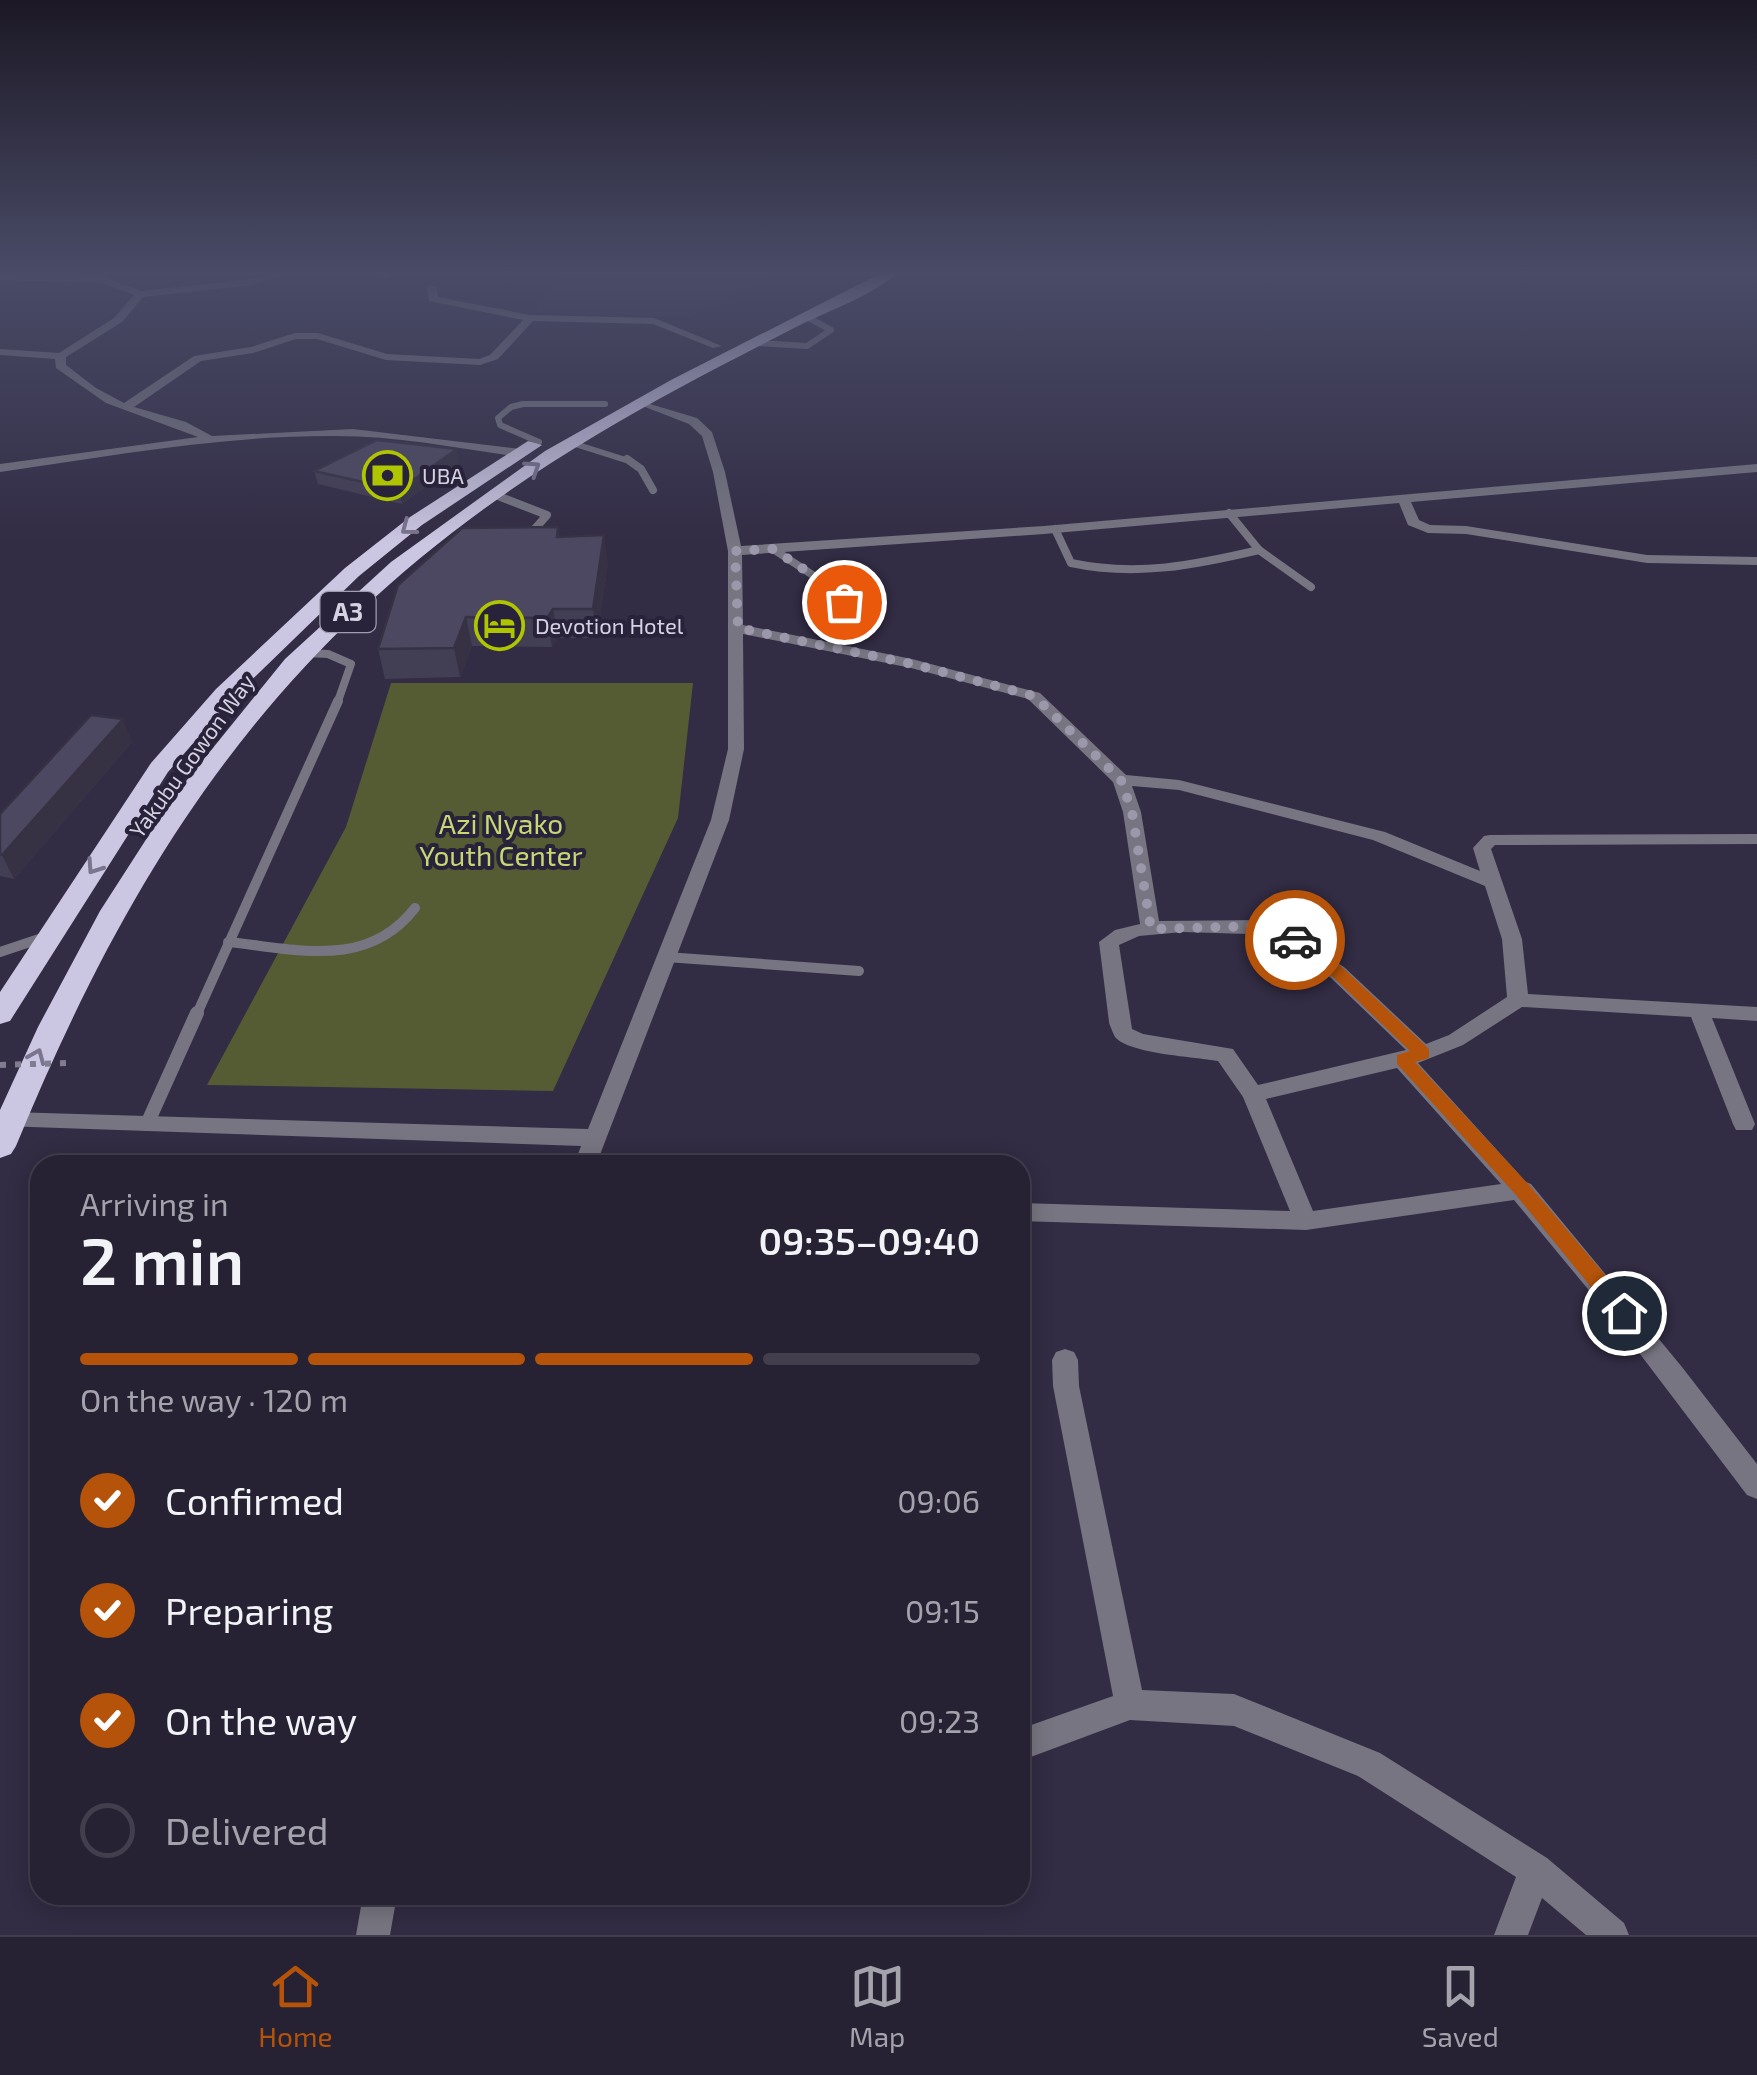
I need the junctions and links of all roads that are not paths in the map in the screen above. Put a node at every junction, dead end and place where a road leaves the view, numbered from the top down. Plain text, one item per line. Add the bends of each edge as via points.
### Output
1 (60, 363) edge
2 (190, 363) edge
3 (684, 363) edge
4 (719, 363) edge
5 (644, 403) junction
6 (605, 404) junction
7 (126, 408) junction
8 (212, 440) junction
9 (539, 442) junction
10 (572, 443) junction
11 (520, 453) junction
12 (0, 468) edge
13 (1757, 468) edge
14 (653, 490) dead end
15 (493, 494) junction
16 (1403, 498) junction
17 (1229, 513) junction
18 (1055, 529) junction
19 (520, 532) edge
20 (773, 549) junction
21 (1259, 550) junction
22 (735, 551) junction
23 (1757, 562) edge
24 (1311, 587) dead end
25 (844, 602) dead end
26 (738, 628) junction
27 (306, 654) junction
28 (253, 664) junction
29 (288, 670) junction
30 (1121, 780) junction
31 (1757, 839) edge
32 (1494, 883) junction
33 (414, 908) dead end
34 (1151, 929) junction
35 (48, 935) junction
36 (228, 942) junction
37 (0, 952) edge
38 (666, 957) junction
39 (859, 971) dead end
40 (1518, 1000) junction
41 (1698, 1010) junction
42 (0, 1014) edge
43 (1757, 1014) edge
44 (1413, 1057) junction
45 (1253, 1094) junction
46 (10, 1120) junction
47 (146, 1124) junction
48 (1744, 1124) dead end
49 (598, 1138) junction
50 (0, 1146) edge
51 (590, 1155) edge
52 (1523, 1190) junction
53 (1030, 1212) edge
54 (1306, 1221) junction
55 (1065, 1360) dead end
56 (1757, 1486) edge
57 (1130, 1705) junction
58 (1030, 1740) edge
59 (1535, 1870) junction
60 (378, 1905) edge
61 (373, 1935) edge
62 (1511, 1935) edge
63 (1612, 1935) edge

1 - 7 street via 84,386
2 - 7 street
3 - 6 highway, Yakubu Gowon Way / A3
4 - 5 highway, Yakubu Gowon Way / A3
5 - 10 highway, Yakubu Gowon Way / A3
5 - 22 street via 708,435
6 - 9 highway, Yakubu Gowon Way / A3
6 - 9 lane via 523,404 498,418 500,425
7 - 8 street via 195,428
8 - 11 street via 361,433
8 - 12 street
9 - 11 highway, Yakubu Gowon Way / A3
10 - 14 lane via 640,466
15 -> 10 highway, Yakubu Gowon Way / A3
11 -> 28 highway, Yakubu Gowon Way / A3 via 416,521
13 - 16 street
15 - 19 lane via 547,515 533,531
15 - 27 highway, Yakubu Gowon Way / A3
16 - 17 street
16 - 23 street via 1413,522 1428,529 1647,560
17 - 18 street
17 - 21 lane
18 - 20 street
18 - 21 lane via 1072,563 1137,572 1166,572
20 - 22 street
20 - 25 lane
21 - 24 lane
22 - 26 street
26 - 30 street via 1034,696
26 - 38 street via 736,749 720,820
27 - 29 highway, Yakubu Gowon Way / A3
27 - 36 lane via 342,658 351,664 350,676
28 - 29 highway
28 -> 35 highway, Yakubu Gowon Way / A3 via 159,768
46 -> 29 highway, Yakubu Gowon Way / A3 via 98,938 184,804
30 - 32 street via 1179,785 1380,836
30 - 34 street
31 - 32 street via 1490,840 1482,848
32 - 40 street via 1512,939
33 - 36 lane via 398,931 351,950
34 - 44 street via 1283,930 1338,972
34 - 45 street via 1119,933 1109,942 1124,1034 1225,1054
35 - 37 lane
35 - 42 highway, Yakubu Gowon Way / A3
36 - 47 lane
38 - 39 lane
38 - 49 street
40 - 41 street
40 - 44 street via 1456,1040
41 - 43 street
41 - 48 street
44 - 45 street
44 - 52 street
45 - 54 street
46 - 47 street
46 - 50 highway, Yakubu Gowon Way / A3
47 - 49 street
49 - 51 street
52 - 54 street
52 - 56 street via 1675,1374
53 - 54 street
55 - 57 street
57 - 58 street
57 - 59 street via 1234,1710 1370,1764
59 - 62 street
59 - 63 street
60 - 61 street

